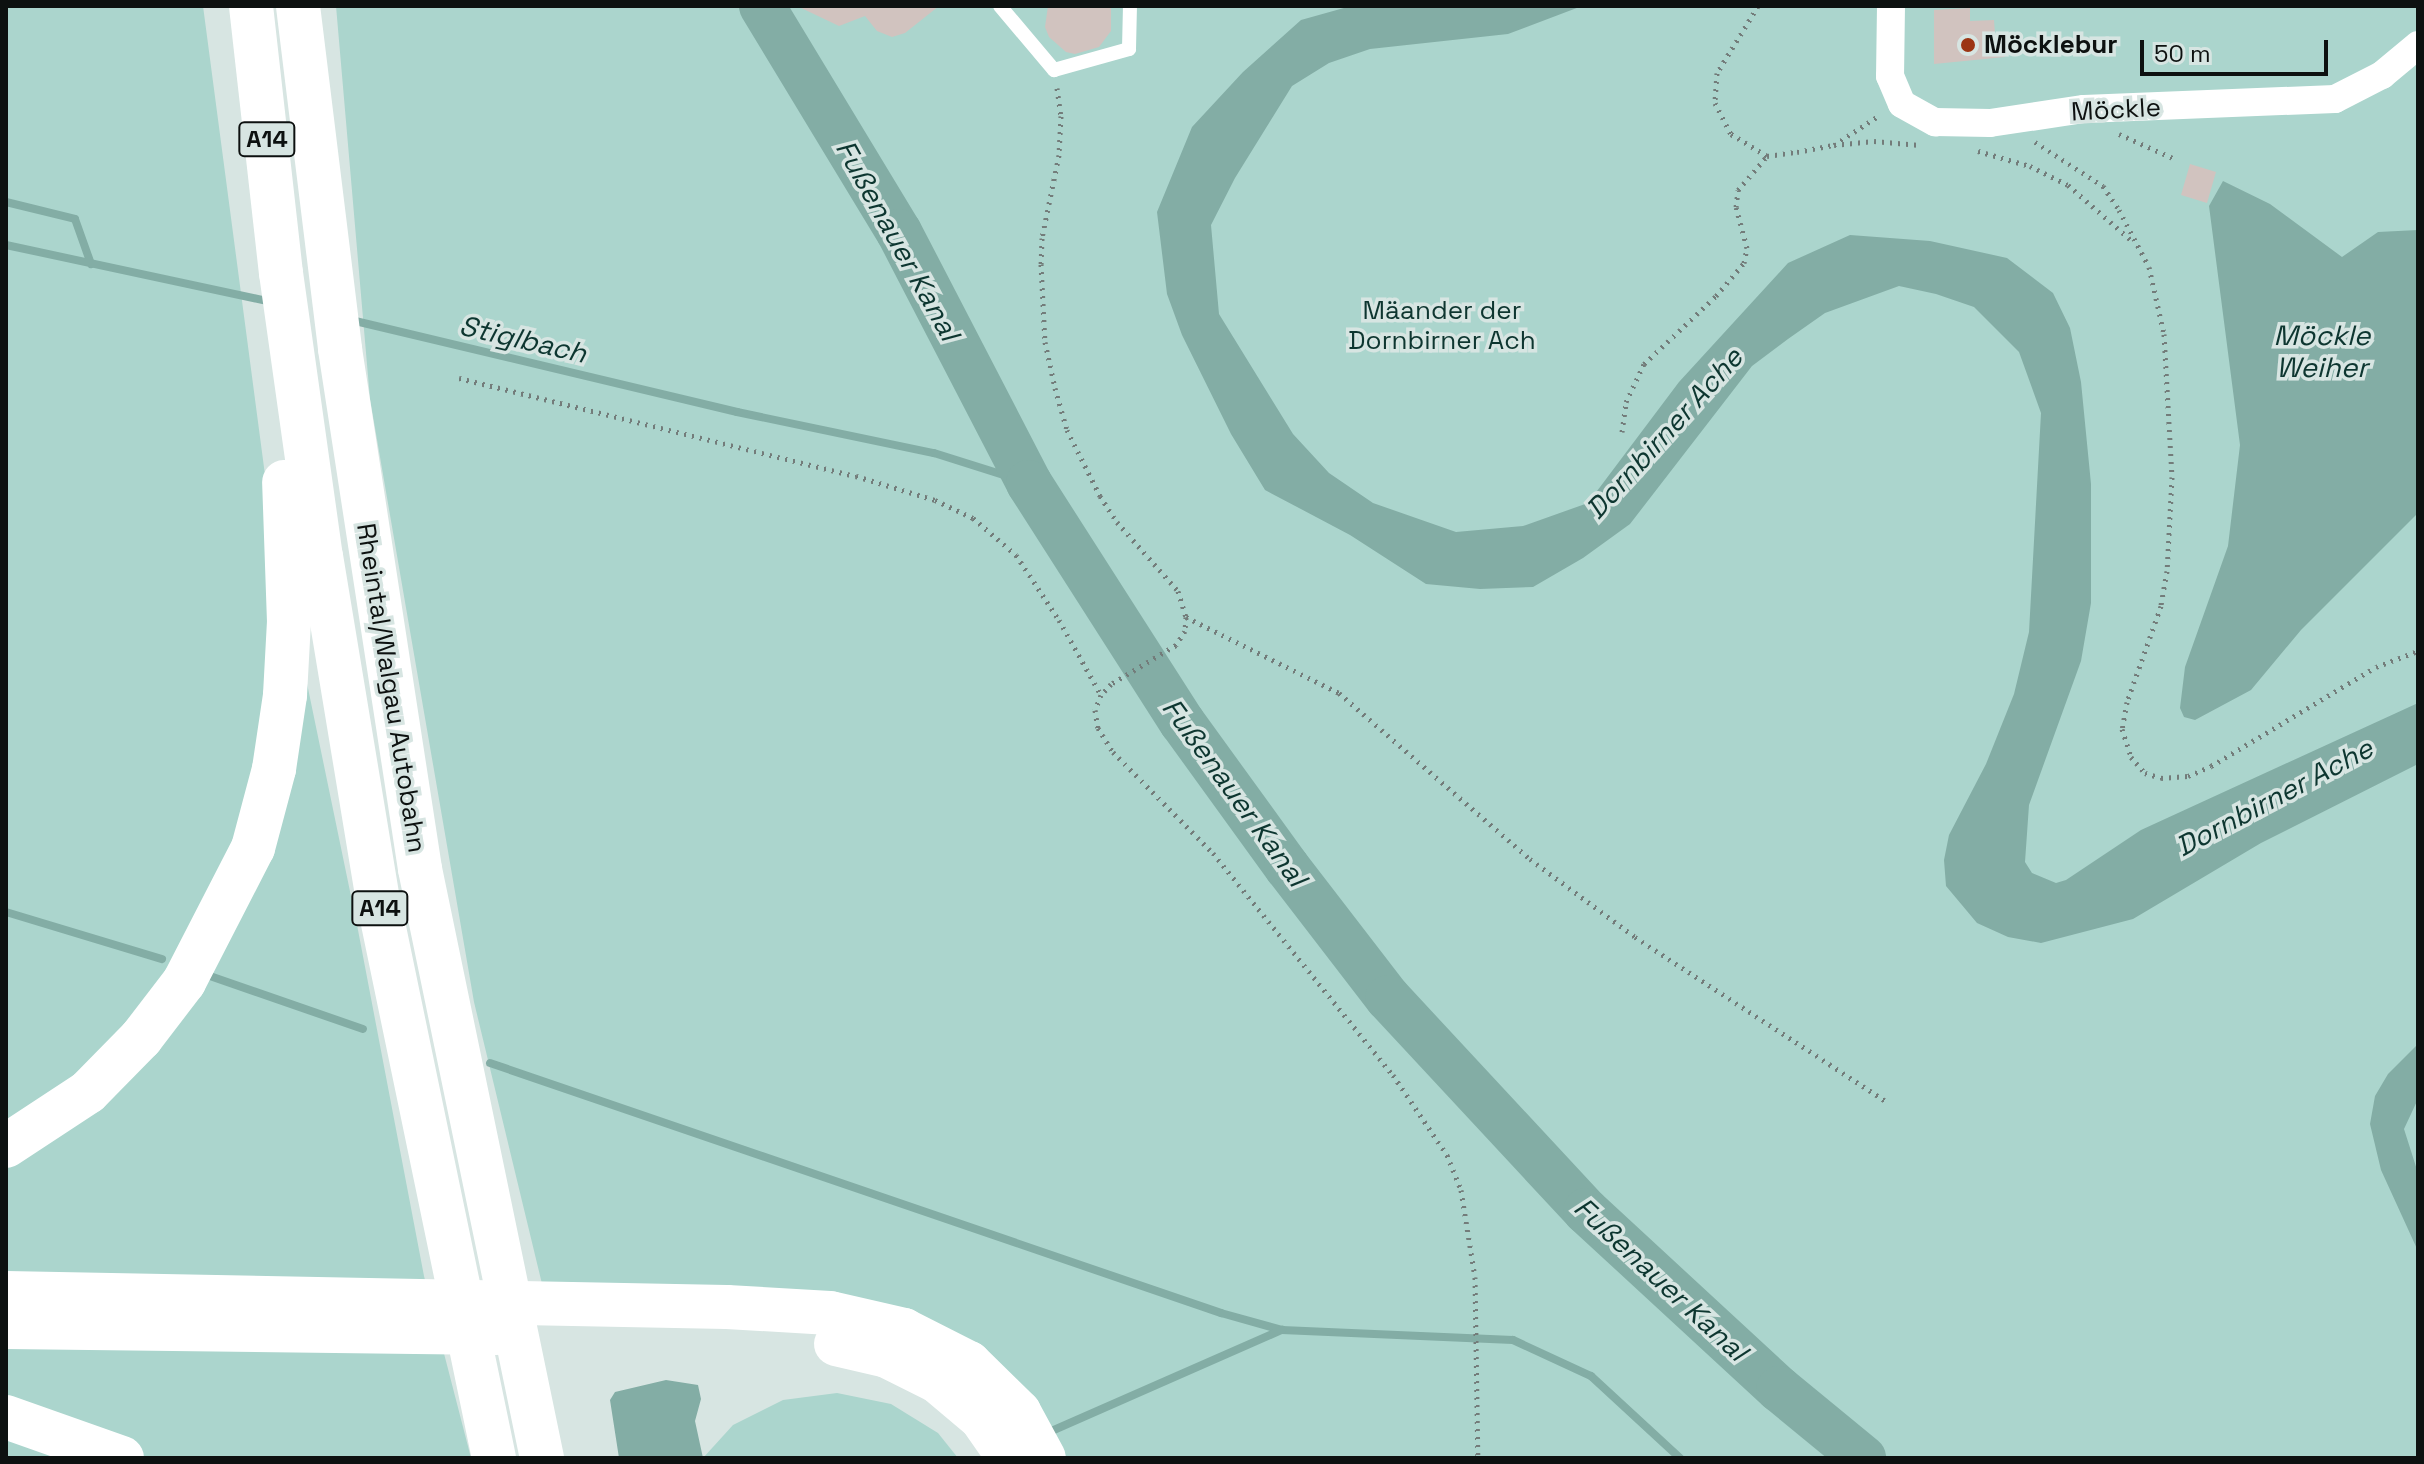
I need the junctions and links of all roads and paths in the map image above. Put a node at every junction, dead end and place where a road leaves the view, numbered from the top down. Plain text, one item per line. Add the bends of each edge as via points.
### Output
1 (251, 6) edge
2 (298, 6) edge
3 (1000, 6) edge
4 (1130, 6) edge
5 (1758, 6) edge
6 (1891, 6) edge
7 (2418, 45) edge
8 (1054, 70) junction
9 (1902, 104) junction
10 (1990, 123) junction
11 (2114, 133) dead end
12 (1834, 145) junction
13 (1936, 146) dead end
14 (1966, 149) dead end
15 (1767, 156) junction
16 (2173, 158) dead end
17 (2138, 247) junction
18 (292, 353) junction
19 (459, 378) dead end
20 (1622, 432) dead end
21 (1186, 617) junction
22 (2418, 651) edge
23 (1101, 695) junction
24 (1887, 1102) dead end
25 (6, 1146) edge
26 (494, 1231) junction
27 (6, 1293) edge
28 (6, 1327) edge
29 (6, 1417) edge
30 (122, 1458) edge
31 (494, 1458) edge
32 (542, 1458) edge
33 (567, 1458) edge
34 (1009, 1458) edge
35 (1044, 1458) edge
36 (1478, 1458) edge

1 - 18 highway, Rheintal/Walgau Autobahn / A14
2 - 26 highway, Rheintal/Walgau Autobahn / A14 via 340,349 420,869
3 - 8 lane
4 - 8 lane via 1129,49
5 - 15 path via 1717,73 1715,103 1731,134
6 - 9 street via 1890,76
7 - 10 street, Möckle via 2382,75 2335,99 2084,109
8 - 21 path via 1061,116 1059,155 1042,238 1041,305 1055,388 1067,430 1100,496 1178,591
9 - 10 street, Möckle via 1935,122
9 - 12 path
10 - 17 path via 2047,147 2103,186
11 - 16 path
12 - 13 path via 1874,141
12 - 15 path
14 - 17 path via 2030,166 2068,185
15 - 20 path via 1738,190 1736,207 1747,248 1744,263 1644,364 1626,402
17 - 22 path via 2149,267 2164,334 2172,477 2165,582 2127,702 2124,744 2145,773 2173,778 2211,766 2376,667
18 - 25 highway via 279,416 288,543 285,695 274,769 253,848 184,982 141,1038 88,1092
18 - 31 highway, Rheintal/Walgau Autobahn / A14 via 378,899
19 - 23 path via 856,476 935,500 973,518 1016,555
21 - 23 path via 1176,645
21 - 24 path via 1339,693 1530,859 1635,937
23 - 36 path via 1095,710 1098,728 1113,752 1213,853 1393,1075 1447,1155 1470,1236
26 - 32 highway, Rheintal/Walgau Autobahn / A14
26 - 33 highway via 541,1360
27 - 35 highway via 712,1306 830,1313 904,1330 969,1363 1019,1412
28 - 34 highway via 735,1335 821,1341 887,1356 937,1381 981,1418
29 - 30 highway

